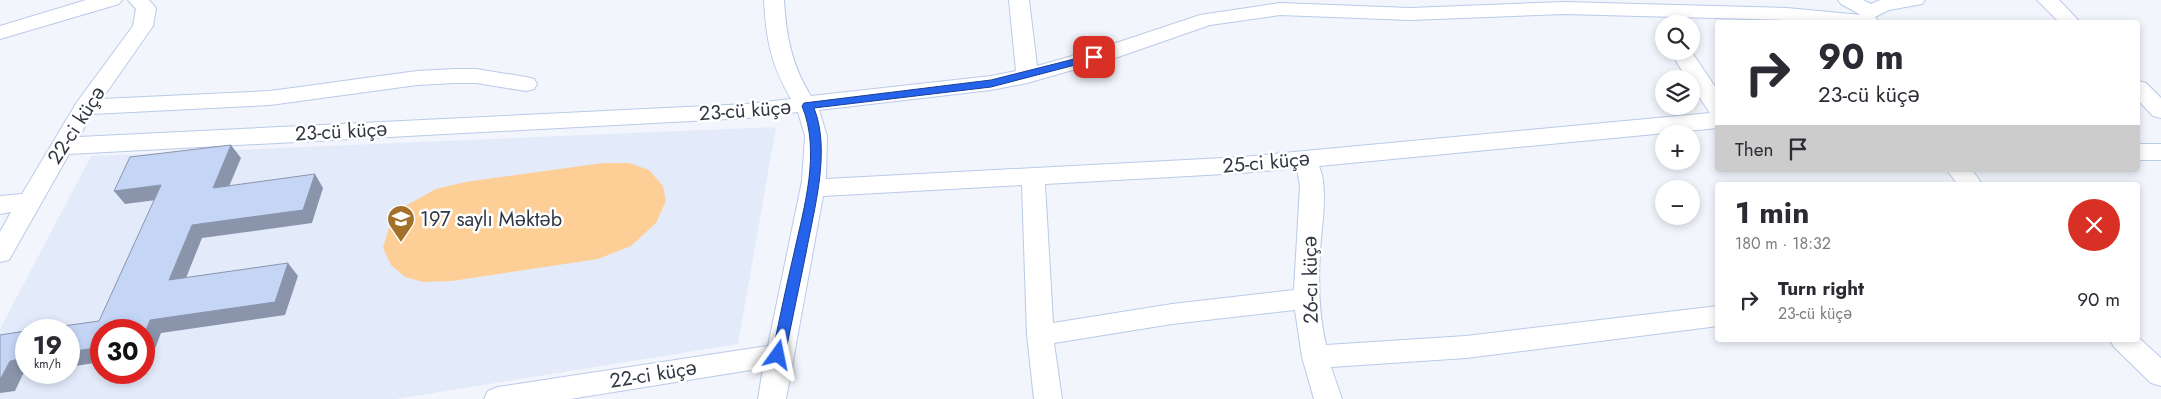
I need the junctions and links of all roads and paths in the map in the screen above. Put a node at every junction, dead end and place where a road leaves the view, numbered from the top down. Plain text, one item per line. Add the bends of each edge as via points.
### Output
1 (138, 0) edge
2 (774, 0) edge
3 (1019, 0) edge
4 (1848, 0) edge
5 (1915, 0) edge
6 (2047, 0) edge
7 (103, 1) edge
8 (1316, 4) edge
9 (1700, 17) edge
10 (1655, 18) edge
11 (1871, 19) edge
12 (2068, 20) edge
13 (0, 33) edge
14 (1686, 60) edge
15 (1027, 76) junction
16 (526, 84) dead end
17 (2140, 90) edge
18 (1715, 104) edge
19 (808, 106) junction
20 (85, 107) junction
21 (2161, 111) edge
22 (1715, 120) edge
23 (60, 147) junction
24 (2140, 152) edge
25 (2161, 152) edge
26 (1304, 159) junction
27 (1961, 172) edge
28 (1033, 176) junction
29 (1969, 182) edge
30 (813, 188) junction
31 (28, 202) junction
32 (0, 205) edge
33 (0, 253) edge
34 (1307, 299) junction
35 (1715, 316) edge
36 (1040, 335) junction
37 (2125, 342) edge
38 (778, 355) junction
39 (1315, 357) junction
40 (2161, 375) edge
41 (498, 399) edge
42 (772, 399) edge
43 (1048, 399) edge
44 (1328, 399) edge

1 - 20 street, 22-ci küçə via 146,8 143,26
2 - 19 street via 774,16 787,73
3 - 15 street
4 - 11 street
5 - 11 street, 23-cü küçə via 1884,5
6 - 12 street
7 - 13 street
8 - 10 street, 23-cü küçə via 1410,14 1564,8
8 - 15 street, 23-cü küçə via 1207,20
9 - 11 street, 23-cü küçə via 1787,14
14 - 18 street
15 - 19 street, 23-cü küçə via 991,84
16 - 20 street via 455,76 417,78 270,98
17 - 21 street
19 - 23 street, 23-cü küçə
19 - 30 street via 816,137
20 - 23 street, 22-ci küçə
22 - 26 street, 25-ci küçə
23 - 31 street, 22-ci küçə
24 - 25 street
26 - 28 street, 25-ci küçə
26 - 34 street, 26-cı küçə via 1312,186
27 - 29 street
28 - 30 street, 25-ci küçə
28 - 36 street
30 - 38 street
31 - 32 street
31 - 33 street, 22-ci küçə
34 - 36 street via 1155,316
34 - 39 street, 26-cı küçə
35 - 39 street via 1466,347
36 - 43 street
37 - 40 street
38 - 41 street, 22-ci küçə
38 - 42 street
39 - 44 street, 26-cı küçə

